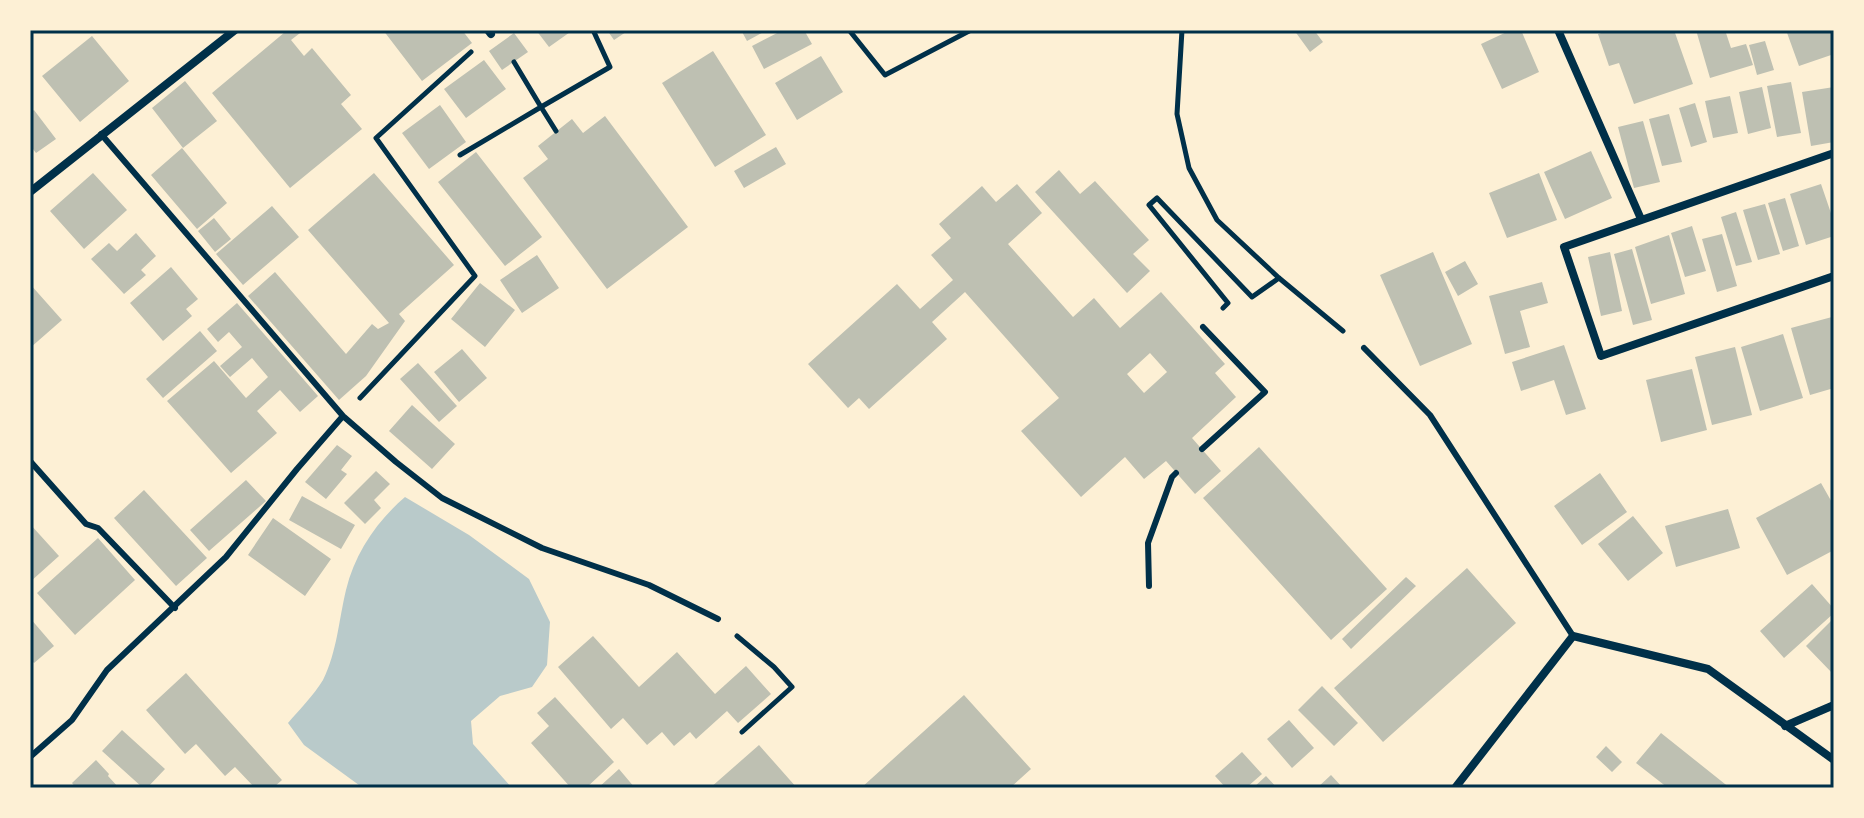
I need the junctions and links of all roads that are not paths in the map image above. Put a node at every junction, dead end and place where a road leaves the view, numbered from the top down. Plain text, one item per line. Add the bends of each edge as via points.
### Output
1 (235, 30) edge
2 (1558, 30) edge
3 (101, 134) junction
4 (1834, 153) edge
5 (30, 192) edge
6 (1641, 219) junction
7 (1834, 276) edge
8 (1203, 327) dead end
9 (1364, 348) road end
10 (343, 416) junction
11 (1202, 449) dead end
12 (30, 461) edge
13 (1176, 473) dead end
14 (1149, 586) dead end
15 (175, 608) junction
16 (718, 619) road end
17 (1573, 636) junction
18 (1834, 705) edge
19 (1785, 726) junction
20 (30, 757) edge
21 (1834, 760) edge
22 (1455, 788) edge

1 - 3 street
2 - 6 street
3 - 5 street
3 - 10 lane
4 - 6 street
6 - 7 street via 1564,247 1601,356
8 - 11 lane via 1265,392
9 - 17 lane via 1430,415
10 - 15 lane via 226,557
10 - 16 lane via 442,498 542,548 649,585
12 - 15 lane via 86,524 98,528
13 - 14 lane via 1148,543
15 - 20 lane via 107,670 72,720
17 - 19 street via 1708,669
17 - 22 street
18 - 19 street
19 - 21 street

